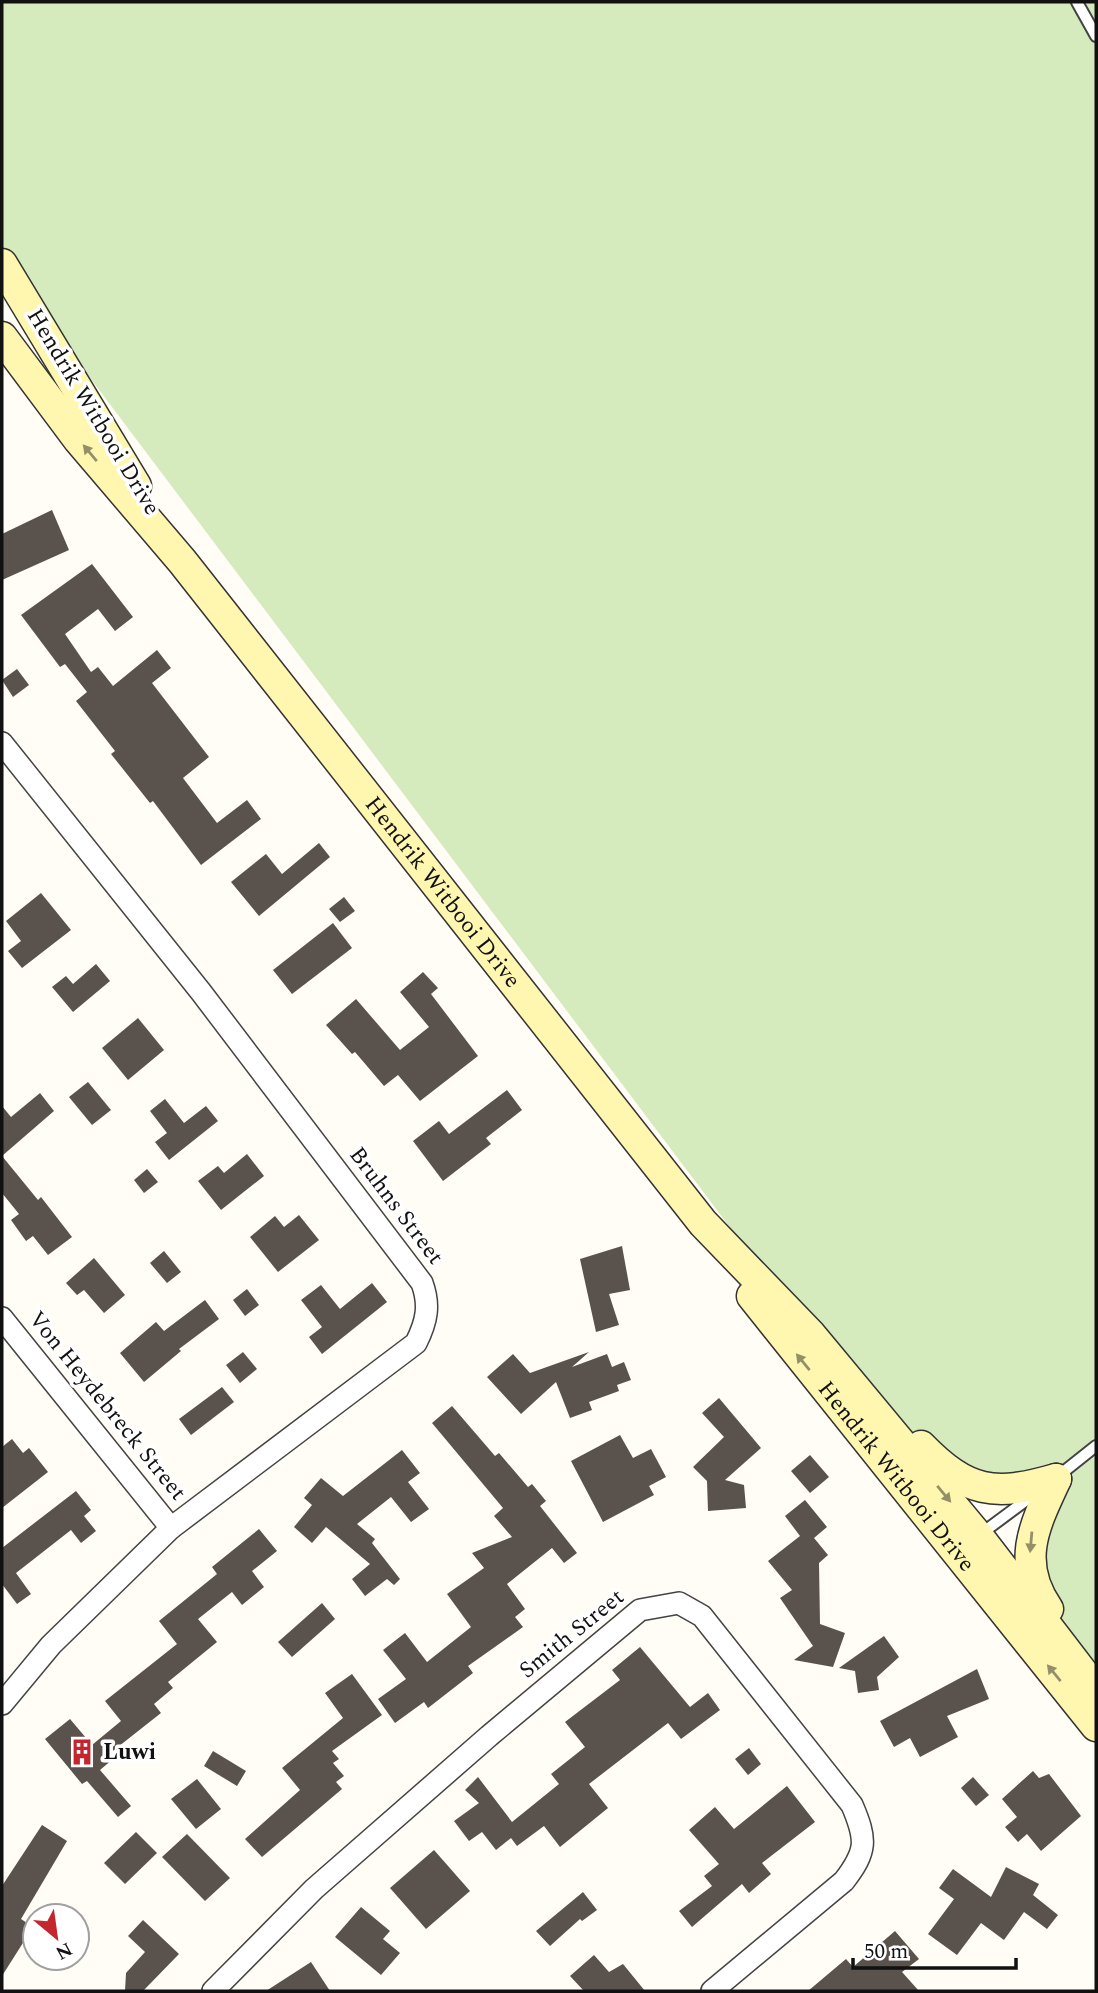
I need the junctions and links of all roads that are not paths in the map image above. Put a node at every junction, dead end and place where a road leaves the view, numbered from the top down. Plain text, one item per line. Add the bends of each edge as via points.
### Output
1 (1077, 2) edge
2 (1096, 36) edge
3 (2, 264) edge
4 (2, 337) edge
5 (182, 561) junction
6 (2, 743) edge
7 (704, 1223) junction
8 (2, 1318) edge
9 (811, 1335) junction
10 (1096, 1447) edge
11 (1056, 1479) junction
12 (171, 1528) junction
13 (968, 1545) junction
14 (1096, 1676) edge
15 (1096, 1690) edge
16 (2, 1704) edge
17 (1096, 1726) edge
18 (213, 1991) edge
19 (712, 1991) edge

1 - 2 lane
3 - 5 main road, Hendrik Witbooi Drive
5 -> 4 main road, Hendrik Witbooi Drive via 78,439
5 - 7 main road, Hendrik Witbooi Drive
6 - 12 street, Bruhns Street via 201,992 422,1283 428,1300 416,1343
7 - 9 main road, Hendrik Witbooi Drive
13 -> 7 main road, Hendrik Witbooi Drive via 776,1328
8 - 12 street, Von Heydebreck Street
9 - 11 main road via 934,1460 975,1487 1030,1486
9 -> 13 main road, Hendrik Witbooi Drive
10 - 11 lane
11 - 13 lane
11 -> 14 main road via 1032,1529 1034,1581 1039,1596
12 - 16 street, Bruhns Street via 51,1645
13 - 15 main road, Hendrik Witbooi Drive
17 -> 13 main road, Hendrik Witbooi Drive
18 - 19 street, Smith Street via 314,1889 640,1610 679,1603 702,1616 852,1805 863,1837 862,1858 844,1881

